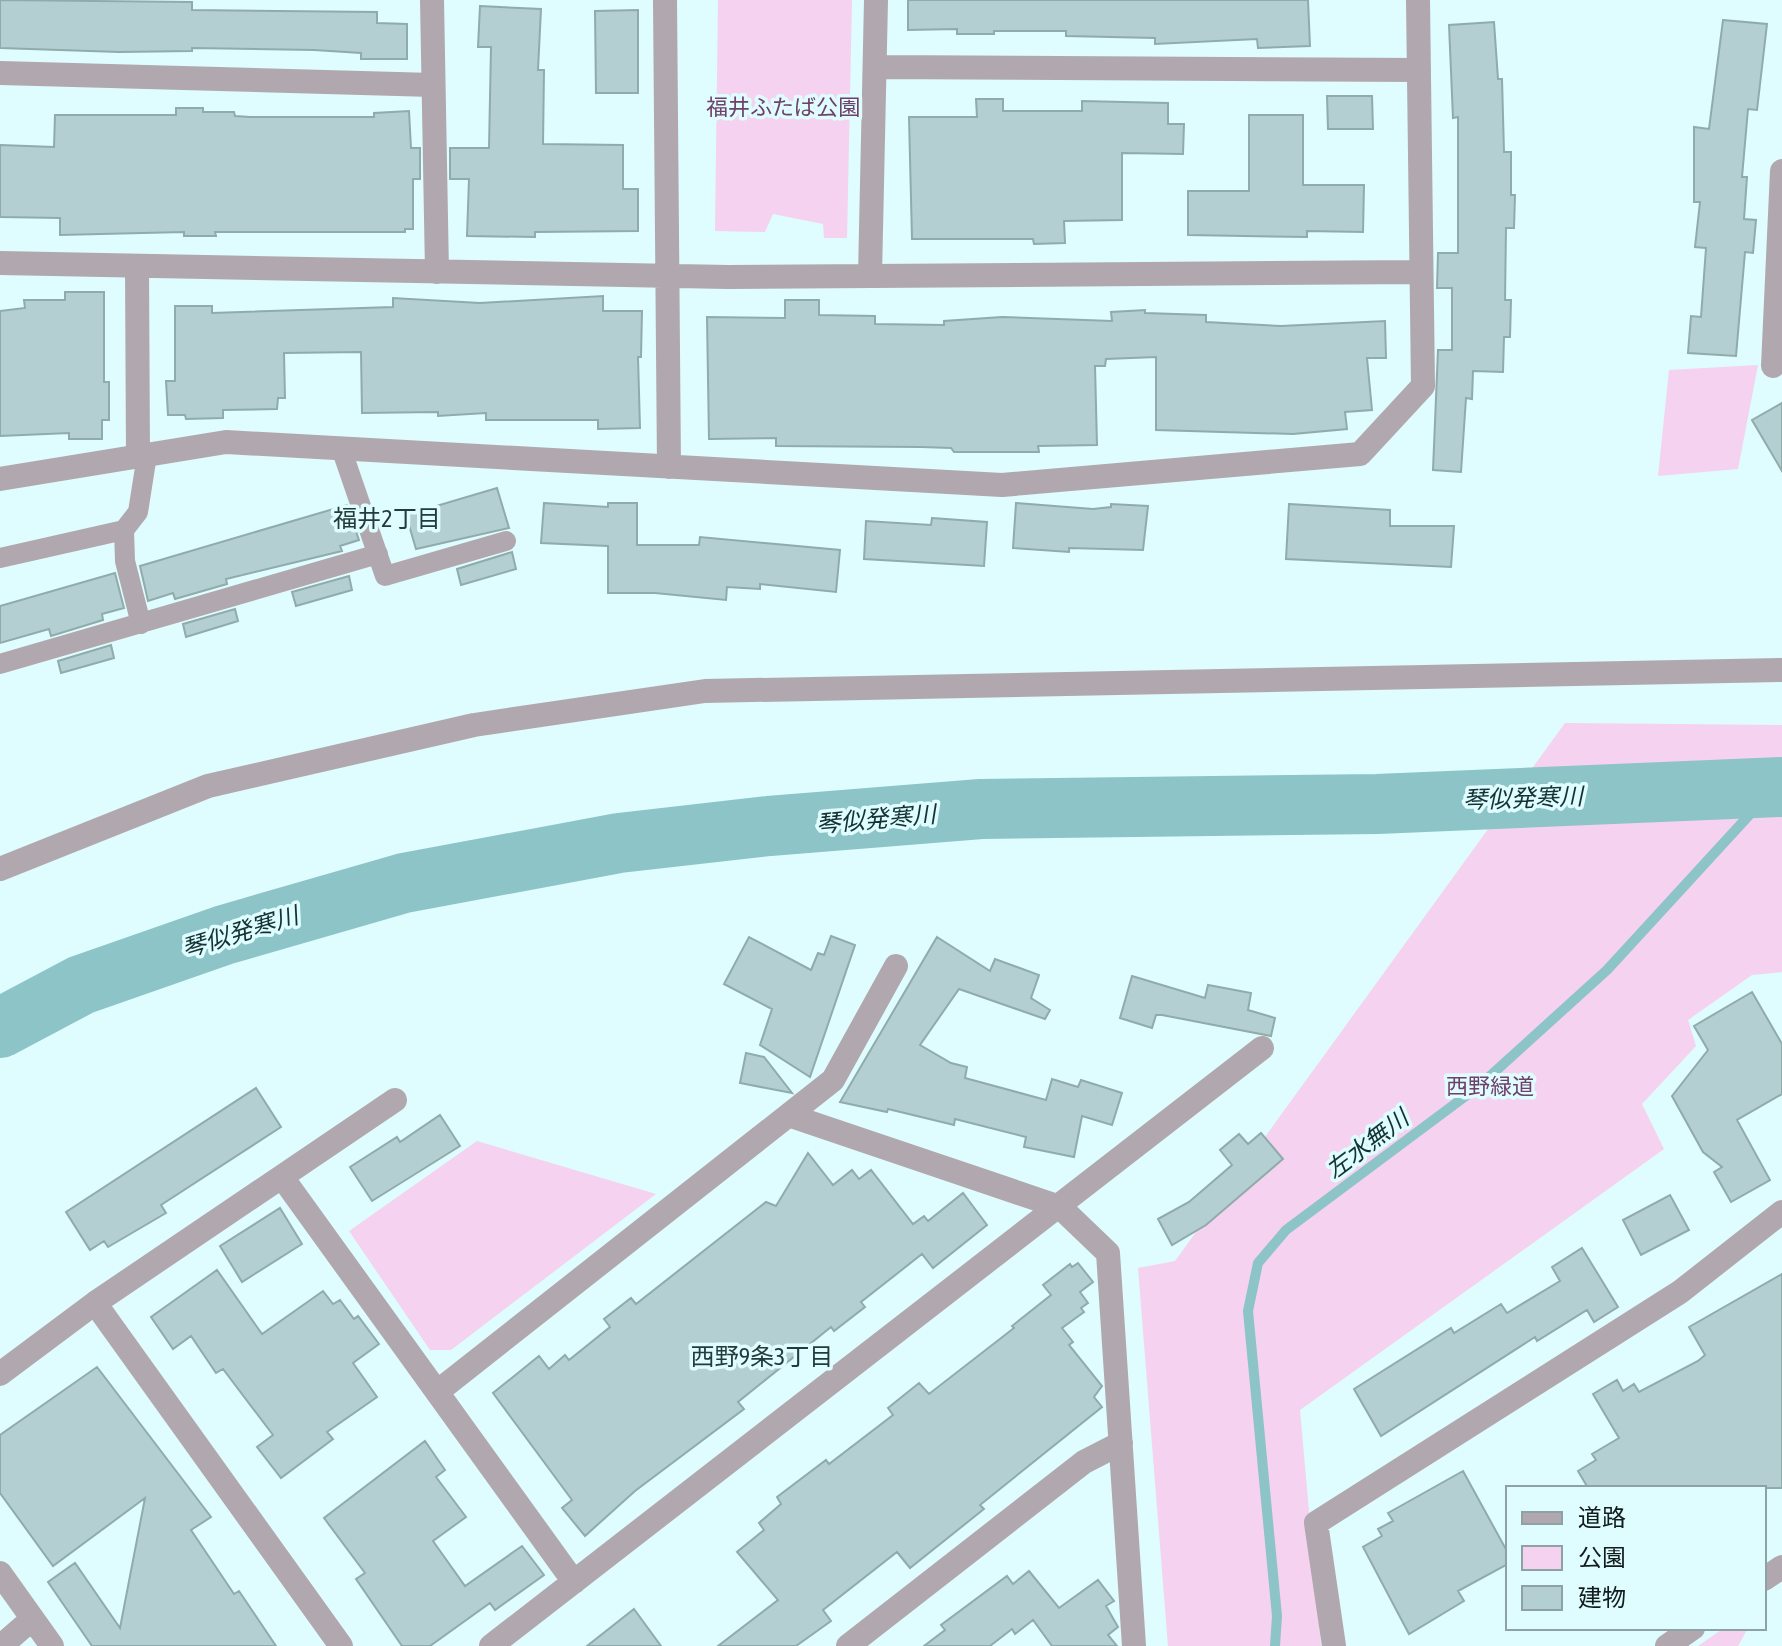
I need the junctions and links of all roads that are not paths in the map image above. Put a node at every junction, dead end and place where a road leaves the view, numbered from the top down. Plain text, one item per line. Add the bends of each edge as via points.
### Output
1 (432, 0) edge
2 (665, 0) edge
3 (876, 0) edge
4 (1418, 0) edge
5 (876, 67) junction
6 (1419, 70) junction
7 (0, 73) edge
8 (433, 85) junction
9 (1782, 171) edge
10 (0, 263) edge
11 (137, 266) junction
12 (437, 272) junction
13 (1421, 272) junction
14 (665, 276) junction
15 (870, 276) junction
16 (1782, 358) edge
17 (341, 448) junction
18 (142, 456) junction
19 (669, 467) junction
20 (0, 479) edge
21 (124, 530) junction
22 (506, 541) dead end
23 (378, 554) junction
24 (0, 558) edge
25 (141, 624) junction
26 (0, 664) edge
27 (1782, 670) edge
28 (0, 869) edge
29 (896, 966) dead end
30 (1262, 1048) dead end
31 (395, 1100) dead end
32 (791, 1116) junction
33 (282, 1177) junction
34 (1060, 1207) junction
35 (1782, 1212) edge
36 (95, 1303) junction
37 (0, 1374) edge
38 (437, 1392) junction
39 (1121, 1443) junction
40 (0, 1573) edge
41 (574, 1582) junction
42 (31, 1620) junction
43 (1690, 1630) edge
44 (1, 1646) edge
45 (52, 1646) edge
46 (341, 1646) edge
47 (491, 1646) edge
48 (848, 1646) edge
49 (1134, 1646) edge
50 (1334, 1646) edge
51 (1667, 1646) edge

1 - 8 street
2 - 14 street
3 - 5 street
4 - 6 street
5 - 6 street
5 - 15 street
6 - 13 street
7 - 8 street
8 - 12 street
9 - 16 street via 1773,366
10 - 11 street
11 - 12 street
11 - 18 street
12 - 14 street
13 - 15 street
13 - 19 street via 1423,386 1360,454 1002,485
14 - 15 street
14 - 19 street
17 - 18 street via 226,442
17 - 19 street
17 - 23 lane
18 - 20 street
18 - 21 lane via 138,512
21 - 24 lane
21 - 25 lane via 125,561
22 - 23 lane via 385,576
23 - 25 lane
25 - 26 lane
27 - 28 street via 705,691 474,725 208,786
29 - 32 street via 833,1080
30 - 34 street
31 - 33 street
32 - 34 street
32 - 38 street
33 - 36 street
33 - 38 street
34 - 39 street via 1108,1253
34 - 41 street
35 - 50 street via 1680,1292 1316,1523
36 - 37 street
36 - 46 street
38 - 41 street
39 - 48 street via 1084,1462
39 - 49 street
40 - 42 street
41 - 47 street
42 - 44 street
42 - 45 street
43 - 51 street

